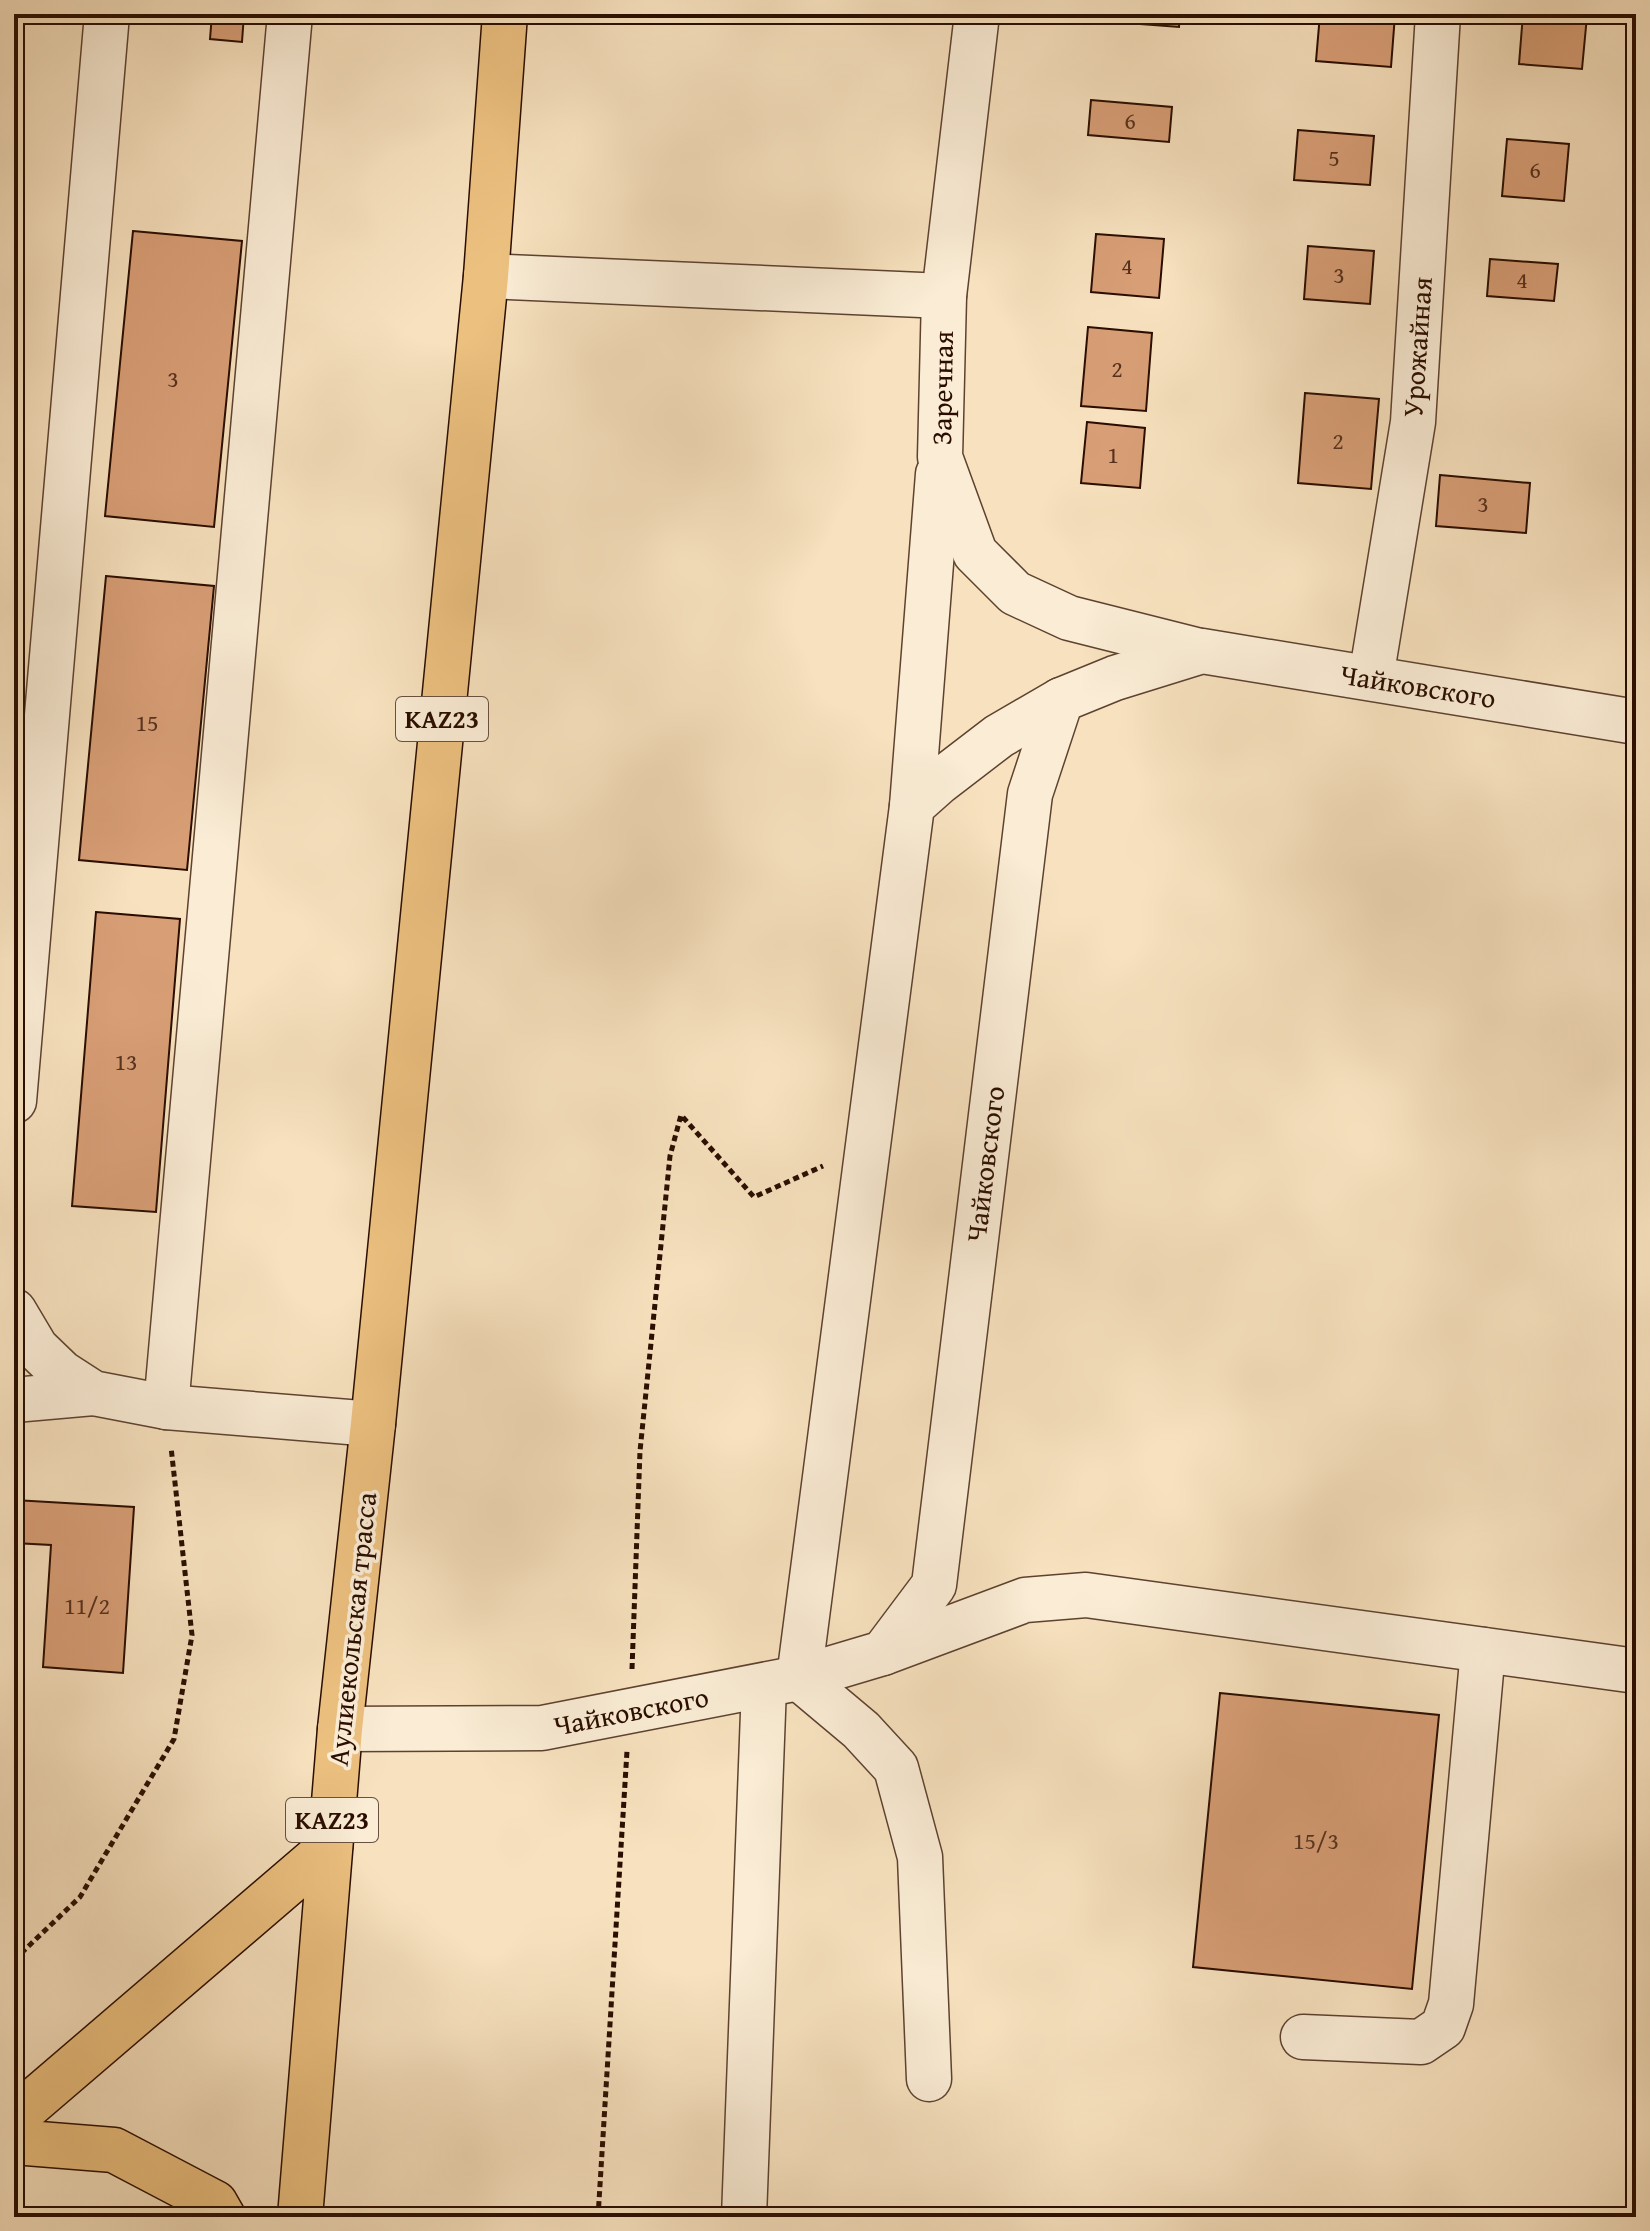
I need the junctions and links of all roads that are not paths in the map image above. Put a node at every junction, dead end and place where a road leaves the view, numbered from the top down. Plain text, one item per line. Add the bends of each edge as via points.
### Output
1 (107, 14) edge
2 (290, 14) edge
3 (505, 14) edge
4 (977, 14) edge
5 (1438, 14) edge
6 (486, 276) junction
7 (944, 296) junction
8 (940, 457) junction
9 (1202, 651) junction
10 (1371, 678) junction
11 (1061, 700) junction
12 (1636, 722) edge
13 (912, 806) junction
14 (14, 1101) edge
15 (14, 1311) edge
16 (93, 1393) junction
17 (14, 1400) edge
18 (166, 1407) junction
19 (373, 1424) junction
20 (1483, 1650) junction
21 (883, 1653) junction
22 (1636, 1671) edge
23 (781, 1682) junction
24 (340, 1729) junction
25 (330, 1847) junction
26 (1303, 2037) dead end
27 (929, 2079) dead end
28 (14, 2118) edge
29 (14, 2142) edge
30 (223, 2217) edge
31 (300, 2217) edge
32 (744, 2217) edge

1 - 14 street
2 - 18 street
3 - 6 main road, KAZ23
4 - 7 street, Заречная
5 - 10 street, Урожайная via 1413,422
6 - 7 street
6 - 19 main road, KAZ23
7 - 8 street, Заречная
8 - 9 street, Заречная via 975,553 1015,593 1069,618
8 - 13 street
9 - 10 street, Чайковского
9 - 11 street, Чайковского
10 - 12 street, Чайковского
11 - 13 street via 999,736
11 - 21 street, Чайковского via 1030,794 934,1585
13 - 23 street via 868,1145
15 - 16 street via 36,1348
16 - 17 street
16 - 18 street
18 - 19 street
19 - 24 main road, Аулиекольская трасса / KAZ23
20 - 21 street via 1086,1595 1025,1600
20 - 22 street
20 - 26 street via 1451,2004 1443,2027 1421,2042
21 - 23 street, Чайковского
23 - 24 street, Чайковского via 542,1728
23 - 27 street via 861,1730 896,1768 920,1857
23 - 32 street
24 - 25 main road, Аулиекольская трасса / KAZ23
25 - 28 main road
25 - 31 main road, Аулиекольская трасса / KAZ23
29 - 30 main road via 114,2150 215,2203

